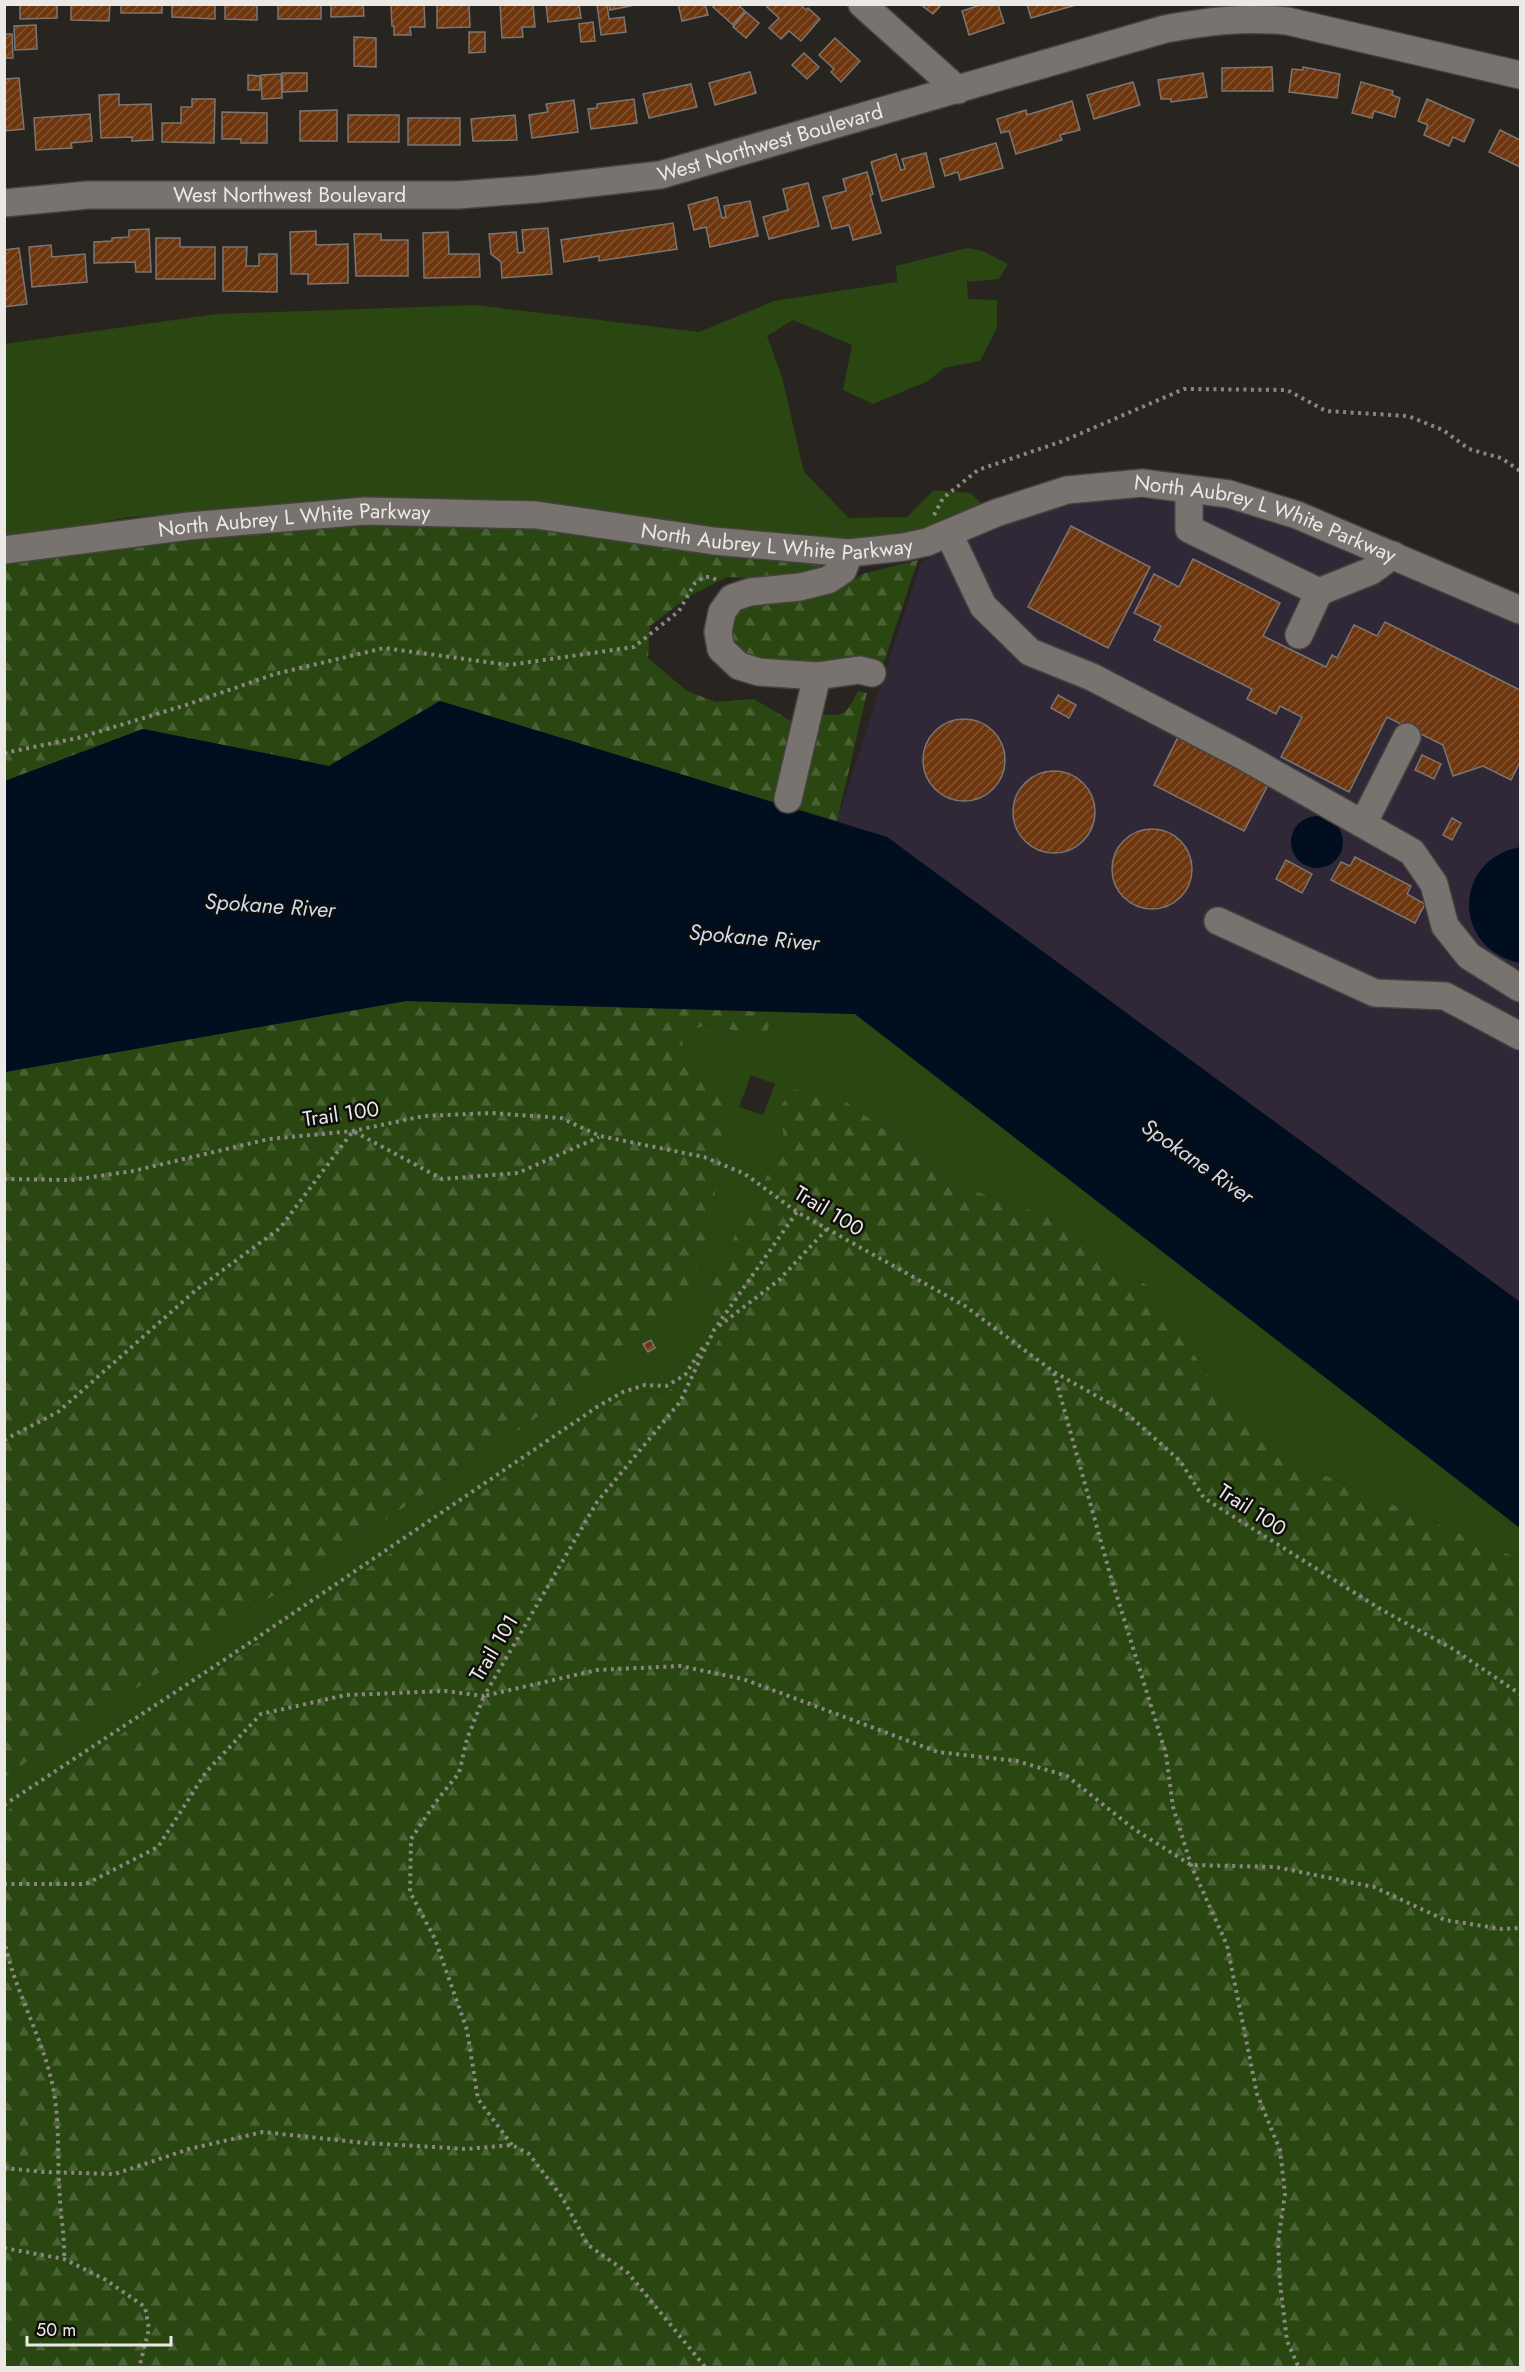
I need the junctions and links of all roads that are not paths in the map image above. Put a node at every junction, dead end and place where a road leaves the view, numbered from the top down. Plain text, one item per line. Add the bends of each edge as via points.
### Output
1 (862, 4) edge
2 (1258, 11) edge
3 (1209, 12) edge
4 (1521, 75) edge
5 (958, 90) junction
6 (4, 203) edge
7 (1189, 489) junction
8 (938, 538) junction
9 (4, 550) edge
10 (849, 554) junction
11 (1393, 555) junction
12 (1319, 591) junction
13 (1521, 610) edge
14 (1299, 635) dead end
15 (872, 673) dead end
16 (817, 676) junction
17 (1407, 737) dead end
18 (788, 799) dead end
19 (1362, 824) junction
20 (1218, 921) dead end
21 (1521, 988) edge
22 (1521, 1036) edge

1 - 5 street
2 - 3 street, West Northwest Boulevard
2 - 4 street, West Northwest Boulevard
3 - 5 street, West Northwest Boulevard via 1165,29
5 - 6 street, West Northwest Boulevard via 660,175 560,187 458,195 88,195
7 - 8 street, North Aubrey L White Parkway via 1142,483 1067,490 996,513
7 - 11 street, North Aubrey L White Parkway via 1229,494 1297,515
7 - 12 street via 1184,540
8 - 10 street, North Aubrey L White Parkway
8 - 19 street via 983,606 1030,652 1102,682
9 - 10 street, North Aubrey L White Parkway via 189,526 365,511 536,515 714,541
10 - 16 street via 843,570 828,580 743,594 732,598 722,612 718,632 721,649 738,666 759,672
11 - 12 street via 1371,571
11 - 13 street, North Aubrey L White Parkway
12 - 14 street
15 - 16 street via 859,670
16 - 18 street
17 - 19 street
19 - 21 street via 1412,852 1434,884 1445,926 1469,956
20 - 22 street via 1376,993 1445,996

